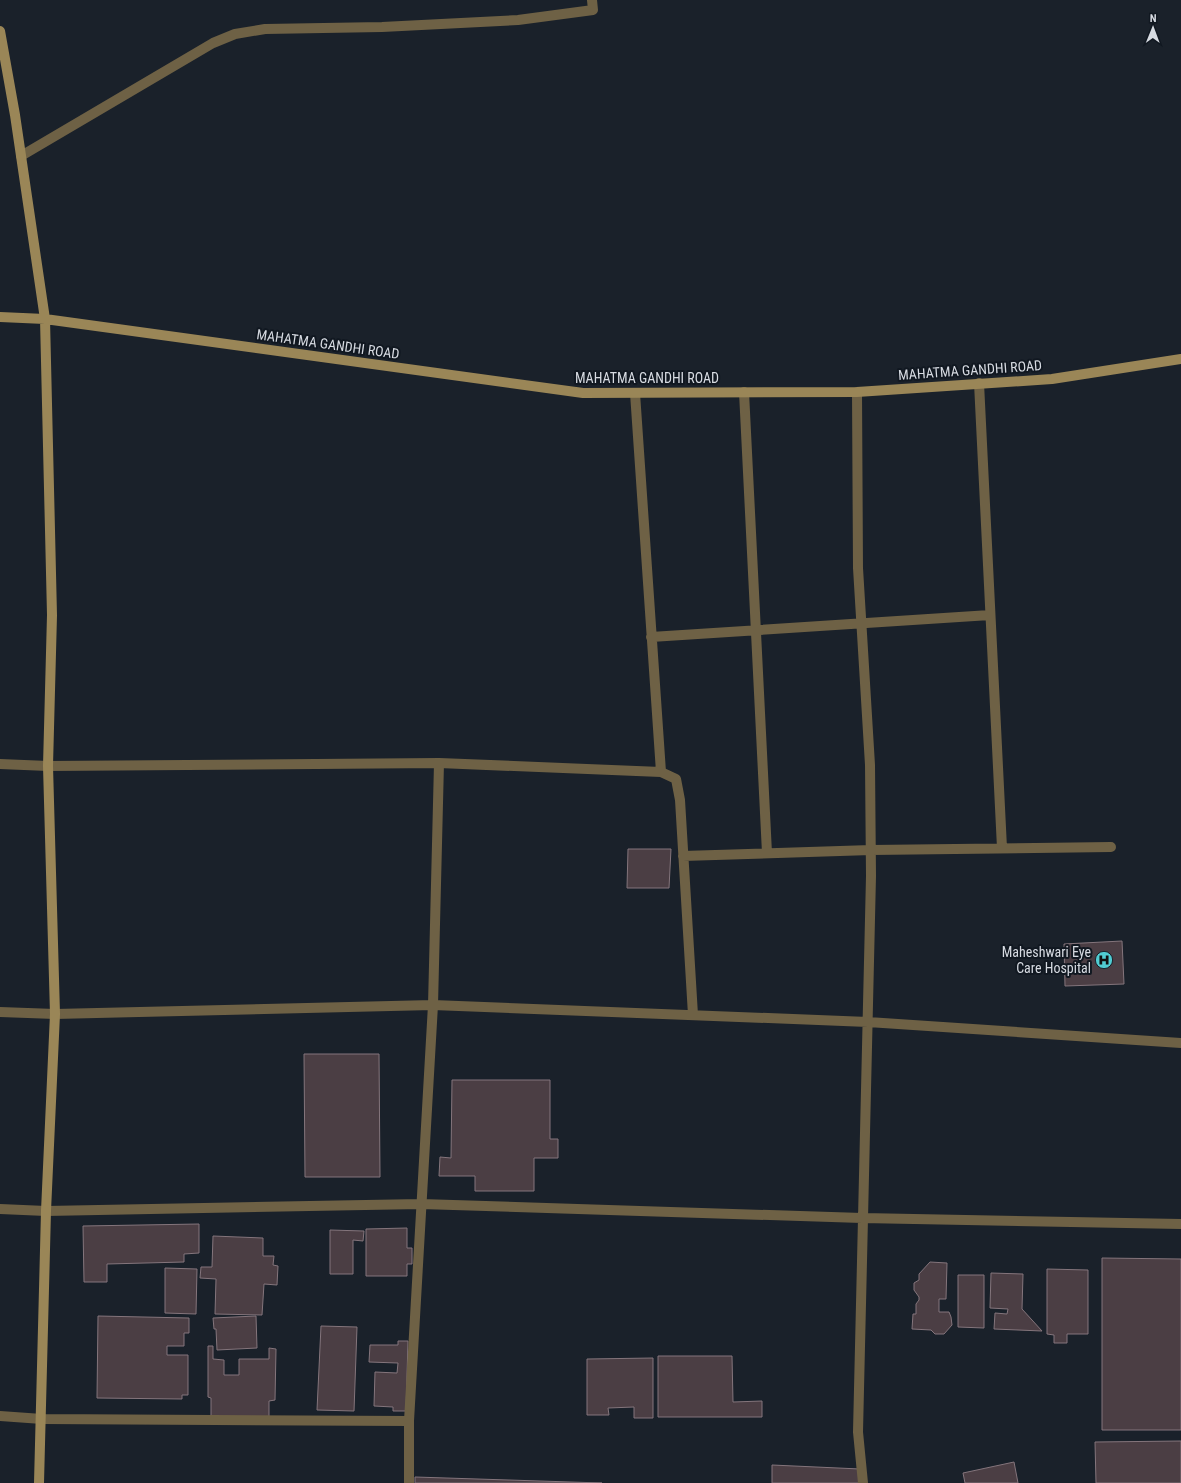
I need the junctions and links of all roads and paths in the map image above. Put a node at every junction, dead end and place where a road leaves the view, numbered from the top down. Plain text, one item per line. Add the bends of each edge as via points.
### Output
1 (592, 0) edge
2 (0, 31) edge
3 (22, 156) junction
4 (0, 317) edge
5 (45, 319) junction
6 (1181, 359) edge
7 (978, 384) junction
8 (744, 392) junction
9 (857, 392) junction
10 (634, 393) junction
11 (990, 615) junction
12 (861, 624) junction
13 (756, 630) junction
14 (651, 637) junction
15 (439, 763) junction
16 (0, 764) edge
17 (48, 766) junction
18 (661, 772) junction
19 (1111, 847) dead end
20 (1002, 848) junction
21 (871, 850) junction
22 (767, 853) junction
23 (683, 856) junction
24 (433, 1005) junction
25 (0, 1012) edge
26 (55, 1014) junction
27 (693, 1015) junction
28 (868, 1022) junction
29 (1181, 1043) edge
30 (421, 1204) junction
31 (0, 1209) edge
32 (46, 1211) junction
33 (862, 1218) junction
34 (1181, 1224) edge
35 (0, 1416) edge
36 (42, 1419) junction
37 (409, 1421) junction
38 (39, 1483) edge
39 (409, 1483) edge
40 (864, 1483) edge

1 - 3 street via 593,10 518,20 382,27 265,29 235,34 213,43
2 - 3 main road
3 - 5 main road
4 - 5 main road, MAHATMA GANDHI ROAD
5 - 10 main road, MAHATMA GANDHI ROAD via 583,394
5 - 17 main road via 52,615
6 - 7 main road, MAHATMA GANDHI ROAD via 1052,378
7 - 9 main road, MAHATMA GANDHI ROAD
7 - 11 street
8 - 9 main road, MAHATMA GANDHI ROAD
8 - 10 main road, MAHATMA GANDHI ROAD
8 - 13 street
9 - 12 street via 858,568
10 - 14 street
11 - 12 street
11 - 20 street
12 - 13 street
12 - 21 street via 870,765
13 - 14 street
13 - 22 street
14 - 18 street
15 - 17 street
15 - 18 street
15 - 24 street
16 - 17 street
17 - 26 main road
18 - 23 street via 676,779 680,800
19 - 20 street
20 - 21 street
21 - 22 street
21 - 28 street
22 - 23 street
23 - 27 street
24 - 26 street
24 - 27 street
24 - 30 street
25 - 26 street
26 - 32 main road
27 - 28 street
28 - 29 street
28 - 33 street
30 - 32 street
30 - 33 street
30 - 37 street
31 - 32 street
32 - 36 main road
33 - 34 street
33 - 40 street via 858,1432
35 - 36 street
36 - 37 street
36 - 38 main road
37 - 39 street

